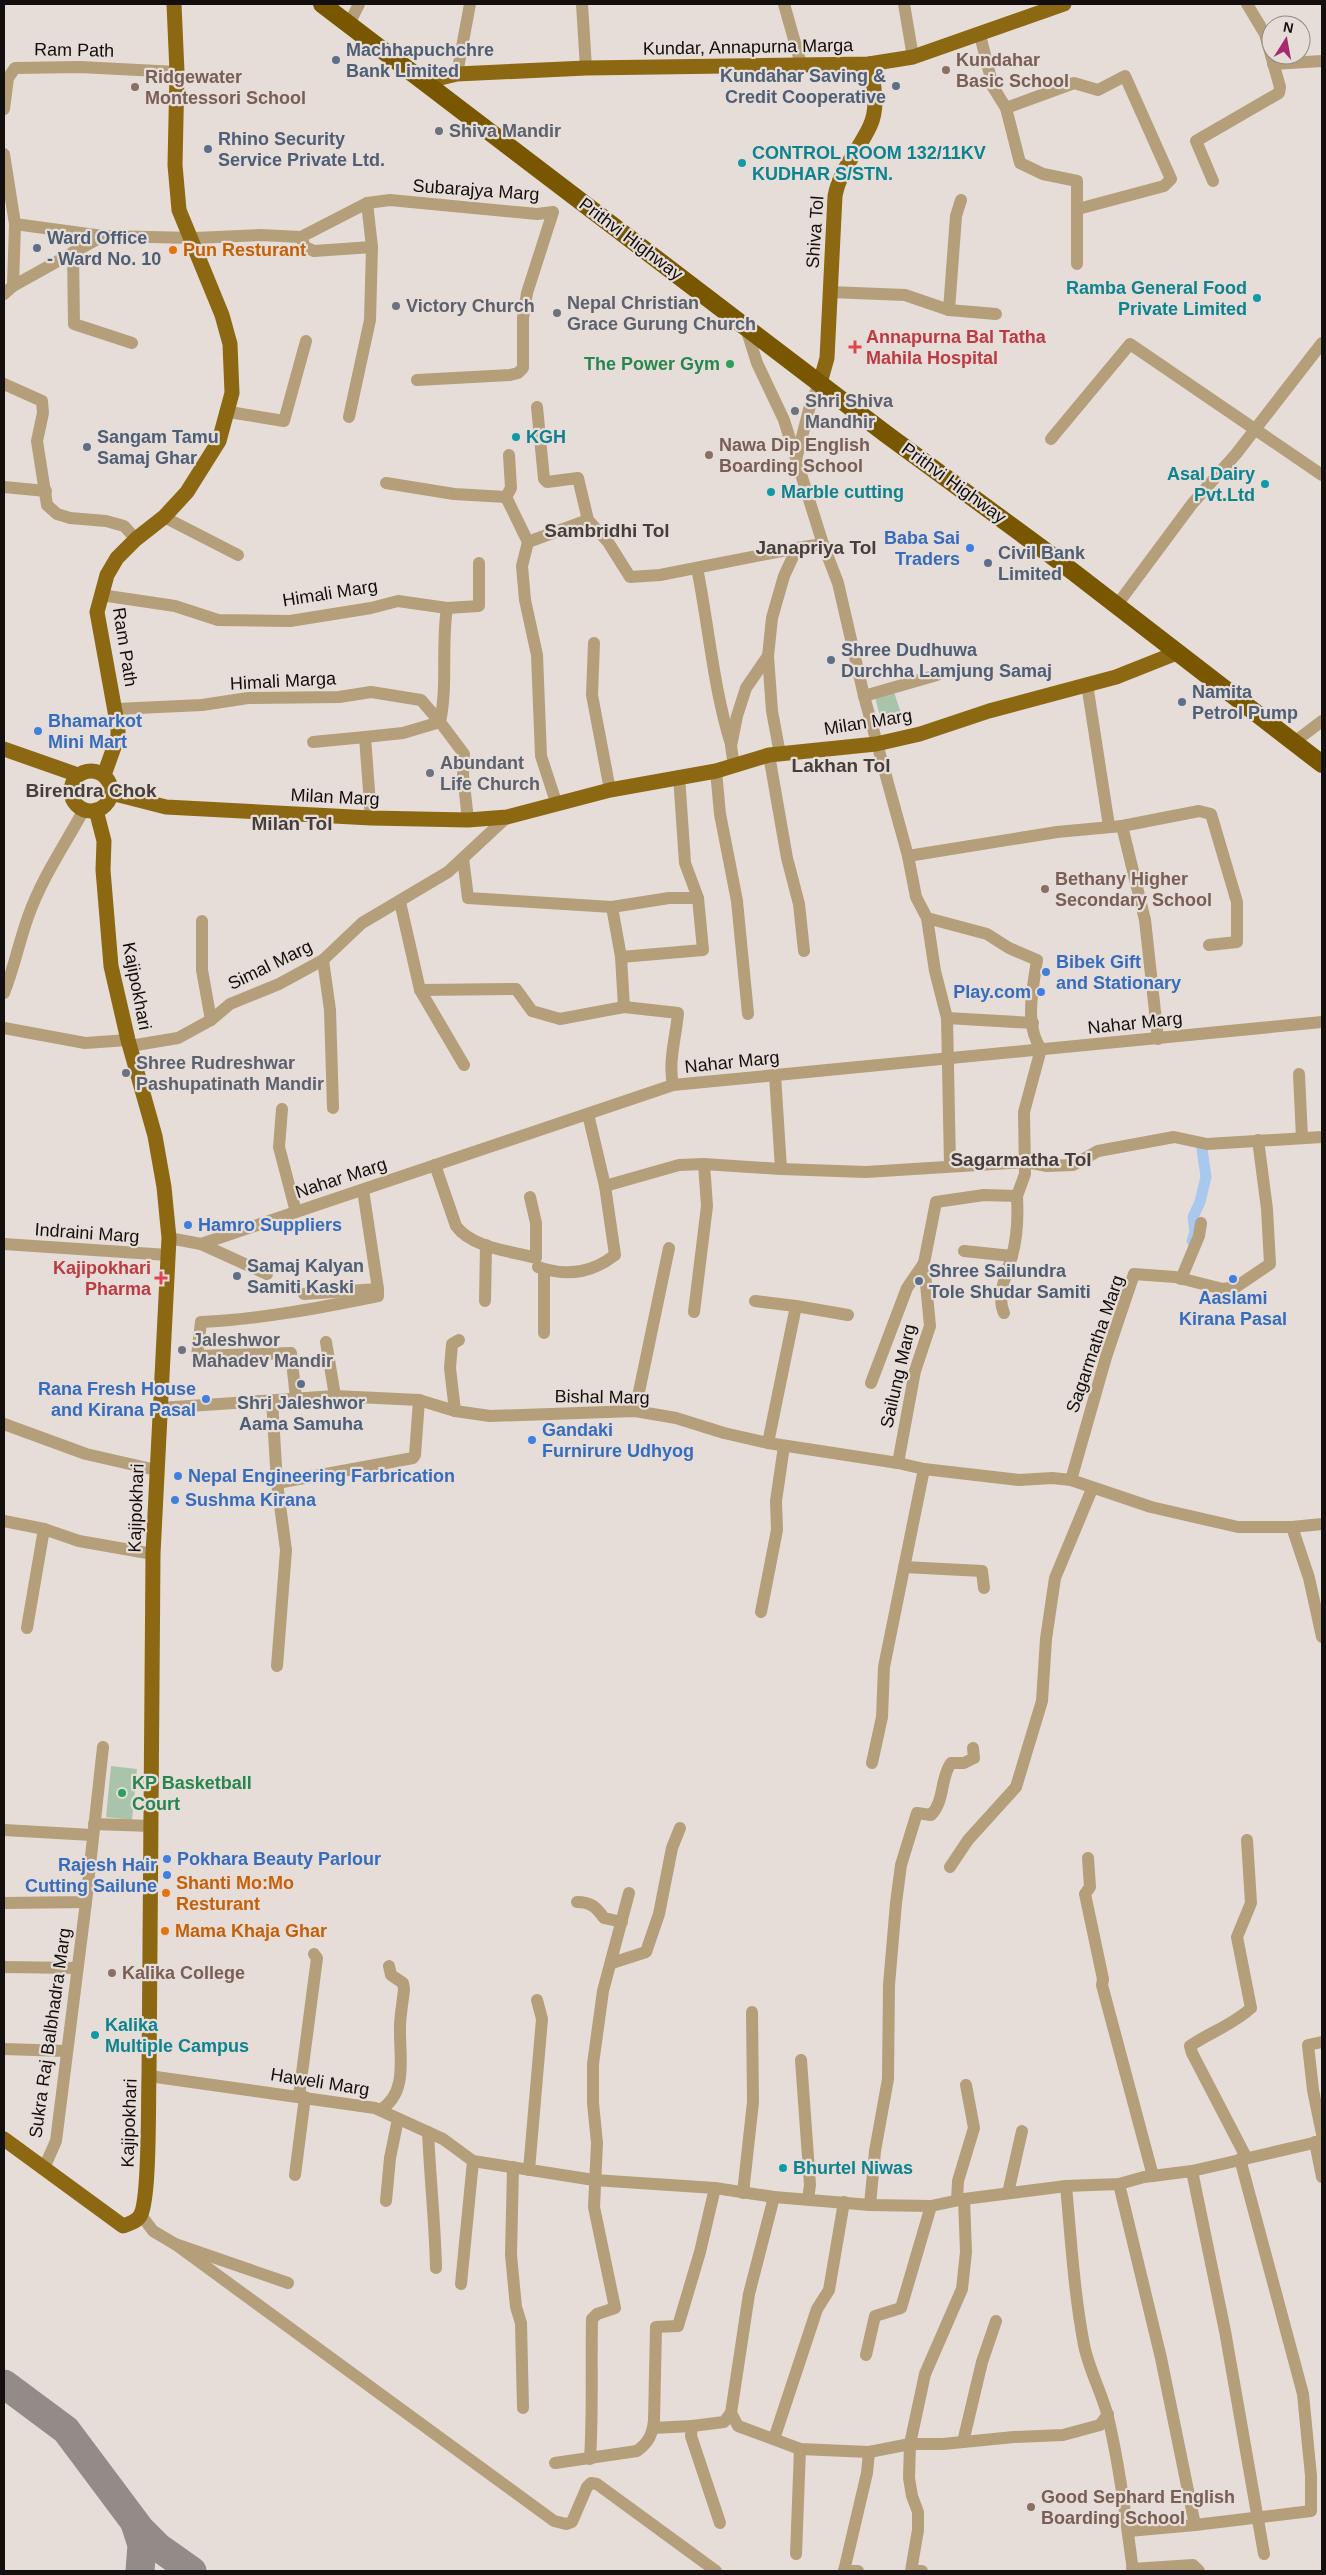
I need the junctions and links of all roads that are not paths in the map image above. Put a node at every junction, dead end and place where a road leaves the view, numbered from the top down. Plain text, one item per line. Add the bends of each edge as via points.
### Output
1 (174, 4) edge
2 (322, 4) edge
3 (359, 4) edge
4 (470, 4) edge
5 (582, 4) edge
6 (784, 4) edge
7 (904, 4) edge
8 (1064, 4) edge
9 (1247, 4) edge
10 (349, 24) junction
11 (1261, 27) edge
12 (980, 35) junction
13 (913, 57) junction
14 (801, 64) junction
15 (869, 64) junction
16 (1273, 65) edge
17 (586, 68) junction
18 (177, 72) junction
19 (457, 74) junction
20 (424, 82) junction
21 (1006, 108) junction
22 (4, 110) edge
23 (4, 154) edge
24 (1213, 181) dead end
25 (961, 200) dead end
26 (367, 203) junction
27 (1078, 209) junction
28 (15, 224) junction
29 (103, 236) junction
30 (301, 237) junction
31 (189, 238) junction
32 (372, 247) junction
33 (72, 252) junction
34 (1076, 264) dead end
35 (8, 290) edge
36 (830, 292) junction
37 (949, 310) junction
38 (996, 314) dead end
39 (745, 325) junction
40 (306, 340) dead end
41 (132, 343) dead end
42 (1322, 344) edge
43 (417, 380) dead end
44 (820, 383) junction
45 (4, 384) edge
46 (537, 408) dead end
47 (229, 412) junction
48 (349, 416) dead end
49 (1256, 428) junction
50 (1051, 439) dead end
51 (509, 455) dead end
52 (796, 457) junction
53 (1322, 474) edge
54 (386, 483) dead end
55 (4, 487) edge
56 (46, 491) junction
57 (506, 497) junction
58 (164, 517) junction
59 (588, 520) junction
60 (136, 539) junction
61 (528, 542) junction
62 (823, 544) junction
63 (796, 548) junction
64 (238, 555) dead end
65 (479, 563) dead end
66 (697, 568) junction
67 (101, 595) junction
68 (1117, 605) junction
69 (447, 608) junction
70 (594, 643) dead end
71 (1179, 652) junction
72 (768, 656) junction
73 (937, 675) dead end
74 (1087, 684) junction
75 (864, 696) junction
76 (116, 709) junction
77 (1322, 720) edge
78 (440, 722) junction
79 (365, 737) junction
80 (313, 742) dead end
81 (1293, 743) junction
82 (876, 744) junction
83 (731, 746) junction
84 (4, 749) edge
85 (775, 755) junction
86 (1321, 762) edge
87 (734, 766) junction
88 (716, 771) junction
89 (78, 775) junction
90 (104, 775) junction
91 (678, 776) junction
92 (610, 790) junction
93 (111, 793) junction
94 (557, 805) junction
95 (89, 809) junction
96 (507, 817) junction
97 (371, 818) junction
98 (468, 820) junction
99 (1115, 826) junction
100 (908, 856) junction
101 (463, 858) junction
102 (698, 898) junction
103 (400, 902) junction
104 (612, 907) junction
105 (927, 918) junction
106 (202, 921) dead end
107 (1209, 945) dead end
108 (804, 952) dead end
109 (621, 957) junction
110 (323, 960) junction
111 (420, 990) junction
112 (4, 993) edge
113 (624, 1007) junction
114 (748, 1014) dead end
115 (946, 1018) junction
116 (211, 1020) junction
117 (1322, 1022) edge
118 (1033, 1023) junction
119 (4, 1028) edge
120 (1158, 1039) junction
121 (129, 1043) junction
122 (1041, 1052) junction
123 (946, 1062) junction
124 (464, 1065) dead end
125 (1299, 1074) dead end
126 (775, 1075) junction
127 (673, 1085) junction
128 (332, 1108) dead end
129 (282, 1109) dead end
130 (588, 1114) junction
131 (1322, 1137) edge
132 (1302, 1138) junction
133 (1258, 1140) junction
134 (1026, 1162) junction
135 (704, 1164) junction
136 (435, 1165) junction
137 (950, 1165) junction
138 (781, 1169) junction
139 (605, 1186) junction
140 (363, 1190) junction
141 (530, 1196) dead end
142 (1017, 1196) junction
143 (296, 1212) junction
144 (1201, 1222) dead end
145 (169, 1238) junction
146 (4, 1244) edge
147 (201, 1244) junction
148 (486, 1245) junction
149 (669, 1248) dead end
150 (964, 1251) dead end
151 (168, 1256) junction
152 (1012, 1256) junction
153 (536, 1258) junction
154 (924, 1263) junction
155 (544, 1270) junction
156 (268, 1274) dead end
157 (1181, 1279) junction
158 (378, 1289) junction
159 (304, 1294) dead end
160 (486, 1301) dead end
161 (755, 1301) dead end
162 (796, 1306) junction
163 (694, 1312) dead end
164 (1004, 1313) dead end
165 (848, 1315) dead end
166 (544, 1333) dead end
167 (459, 1340) dead end
168 (326, 1342) dead end
169 (872, 1383) dead end
170 (336, 1396) junction
171 (296, 1398) junction
172 (272, 1400) junction
173 (419, 1400) junction
174 (160, 1408) junction
175 (455, 1410) junction
176 (635, 1411) junction
177 (4, 1424) edge
178 (768, 1443) junction
179 (784, 1446) junction
180 (898, 1463) junction
181 (924, 1469) junction
182 (156, 1470) junction
183 (1071, 1480) junction
184 (277, 1483) junction
185 (1092, 1489) junction
186 (4, 1521) edge
187 (1322, 1524) edge
188 (1292, 1527) junction
189 (44, 1529) junction
190 (153, 1554) junction
191 (904, 1567) junction
192 (984, 1588) dead end
193 (761, 1612) dead end
194 (27, 1628) dead end
195 (1322, 1637) edge
196 (277, 1666) dead end
197 (103, 1747) dead end
198 (973, 1748) dead end
199 (872, 1763) dead end
200 (151, 1826) junction
201 (680, 1828) dead end
202 (4, 1830) edge
203 (93, 1830) junction
204 (1247, 1840) dead end
205 (1088, 1858) dead end
206 (950, 1867) dead end
207 (629, 1894) dead end
208 (86, 1902) junction
209 (577, 1902) dead end
210 (4, 1903) edge
211 (622, 1922) junction
212 (314, 1954) dead end
213 (612, 1963) junction
214 (388, 1966) dead end
215 (4, 1968) edge
216 (76, 1968) junction
217 (537, 2000) dead end
218 (752, 2012) dead end
219 (1322, 2042) edge
220 (4, 2049) edge
221 (66, 2051) junction
222 (801, 2060) dead end
223 (150, 2076) junction
224 (966, 2085) dead end
225 (302, 2097) junction
226 (380, 2110) junction
227 (398, 2118) junction
228 (1022, 2131) dead end
229 (428, 2132) junction
230 (4, 2139) edge
231 (1320, 2139) edge
232 (1243, 2158) junction
233 (473, 2161) junction
234 (513, 2167) junction
235 (44, 2168) junction
236 (529, 2170) junction
237 (1192, 2171) junction
238 (295, 2175) dead end
239 (1152, 2176) junction
240 (1322, 2177) edge
241 (594, 2180) junction
242 (1119, 2184) junction
243 (1066, 2186) junction
244 (715, 2188) junction
245 (743, 2193) junction
246 (1008, 2193) junction
247 (774, 2197) junction
248 (808, 2199) junction
249 (961, 2200) junction
250 (386, 2201) dead end
251 (844, 2202) junction
252 (870, 2205) junction
253 (931, 2206) junction
254 (141, 2215) junction
255 (175, 2244) junction
256 (436, 2268) dead end
257 (288, 2283) dead end
258 (461, 2284) dead end
259 (996, 2321) dead end
260 (866, 2355) dead end
261 (523, 2408) dead end
262 (731, 2414) junction
263 (1108, 2414) junction
264 (692, 2426) junction
265 (653, 2428) junction
266 (774, 2439) junction
267 (963, 2442) junction
268 (910, 2444) junction
269 (800, 2449) junction
270 (869, 2452) junction
271 (590, 2459) junction
272 (555, 2463) dead end
273 (1258, 2516) junction
274 (720, 2523) dead end
275 (1194, 2525) junction
276 (1129, 2531) junction
277 (796, 2554) dead end
278 (1264, 2554) dead end
279 (1132, 2570) edge
280 (716, 2571) edge
281 (844, 2571) edge
282 (858, 2571) edge
283 (910, 2571) edge
284 (922, 2571) edge
285 (1199, 2571) edge

1 - 18 main road
2 - 10 highway, Prithvi Highway
3 - 10 street
4 - 19 street
5 - 17 street
6 - 14 street
7 - 13 street
8 - 12 main road, Kundar, Annapurna Marga
9 - 11 street
10 - 20 highway, Prithvi Highway
12 - 13 main road, Kundar, Annapurna Marga
12 - 21 street via 994,87
13 - 15 main road, Kundar, Annapurna Marga
14 - 15 main road, Kundar, Annapurna Marga
14 - 17 main road, Kundar, Annapurna Marga
15 - 36 main road, Shiva Tol via 874,84 873,119 837,187
16 - 24 street via 1279,93 1196,142
17 - 19 main road, Kundar, Annapurna Marga
18 - 22 street, Ram Path via 80,67 15,68 8,78
18 - 31 main road via 175,165 179,210
19 - 20 main road, Kundar, Annapurna Marga
20 - 39 highway, Prithvi Highway
21 - 27 street via 1020,163 1043,174 1077,181
21 - 27 street via 1074,83 1098,90 1125,76 1171,179 1164,186
23 - 28 street
25 - 37 street via 956,216
26 - 30 street, Subarajya Marg
26 - 32 street
26 - 43 street, Subarajya Marg via 390,200 537,214 553,212 527,293 523,318 523,368 518,373 500,376
27 - 34 street
28 - 29 street
28 - 35 street
29 - 31 street
29 - 33 street
30 - 31 street
30 - 32 street via 305,247 314,252
31 - 47 main road via 222,315 230,344 233,371
32 - 48 street via 370,320
33 - 35 street
33 - 41 street via 74,324
36 - 37 street, Shiva Tol via 905,295
36 - 44 main road, Shiva Tol via 827,358
37 - 38 street, Shiva Tol
39 - 44 highway, Prithvi Highway
39 - 52 street via 757,363 784,420
40 - 47 street via 284,421
42 - 49 street
44 - 52 street via 811,402
44 - 68 highway, Prithvi Highway
45 - 56 street via 42,401 37,441
46 - 59 street via 544,480 578,478
47 - 58 main road via 219,441 207,462 187,492
49 - 50 street via 1130,344
49 - 53 street
49 - 68 street via 1192,504
51 - 57 street via 511,488
52 - 62 street
54 - 57 street via 454,494
55 - 56 street
56 - 60 street via 47,505 57,514 124,526
57 - 61 street
58 - 60 main road, Ram Path
58 - 64 street
59 - 61 street
59 - 66 street via 608,542 630,577
60 - 67 main road, Ram Path via 117,558
61 - 94 street via 522,566 537,655 541,756
62 - 63 street
62 - 75 street via 838,583
63 - 66 street
63 - 72 street via 772,618
65 - 69 street, Himali Marg via 479,606
66 - 83 street via 719,706
67 - 69 street, Himali Marg via 175,606 218,620 290,621 398,601
67 - 76 main road, Ram Path via 97,612
68 - 71 highway, Prithvi Highway
69 - 78 street via 443,637 445,698
70 - 92 street via 592,695
71 - 74 main road, Milan Marg via 1116,677
71 - 81 highway, Prithvi Highway
72 - 83 street via 746,688
72 - 85 street
73 - 75 street
74 - 82 main road, Milan Marg
74 - 99 street
75 - 82 street
76 - 78 street, Himali Marga via 202,705 248,698 339,697 371,692 421,700
76 - 90 main road, Ram Path via 118,736
77 - 81 street
78 - 79 street via 403,732
78 - 98 street, Himali Marga via 464,754
79 - 80 street
79 - 97 street
81 - 86 highway, Prithvi Highway
82 - 85 main road, Milan Marg
82 - 100 street
83 - 87 street
84 - 89 main road
85 - 87 main road, Milan Marg
85 - 108 street via 787,858 798,904
87 - 88 main road, Milan Marg
88 - 91 main road, Milan Marg
88 - 114 street via 720,814 736,901
89 - 90 main road via 91,771
89 - 95 main road via 71,791 75,802
90 - 93 main road via 111,786
91 - 92 main road, Milan Marg
91 - 102 street via 685,863
92 - 94 main road, Milan Marg
93 - 95 main road via 106,804
93 - 97 main road, Milan Marg via 166,807
94 - 96 main road, Milan Marg
95 - 112 street via 81,815 49,868 28,917
95 - 121 main road, Kajipokhari via 104,840 103,870 111,966
96 - 98 main road, Milan Marg
96 - 101 street, Simal Marg
97 - 98 main road, Milan Marg
99 - 100 street
99 - 107 street via 1199,811 1211,814 1237,902 1237,942
99 - 120 street via 1145,920
100 - 105 street via 916,898
101 - 103 street, Simal Marg via 448,872
101 - 104 street via 468,898
102 - 104 street via 670,898
102 - 109 street via 703,950
103 - 110 street, Simal Marg via 362,923
103 - 111 street
104 - 109 street
105 - 115 street
105 - 118 street via 987,934 1037,960 1031,995
106 - 116 street via 202,970
109 - 113 street
110 - 116 street, Simal Marg via 279,984 230,1004
110 - 128 street via 330,1010
111 - 113 street via 516,989 532,1011 560,1019
111 - 124 street
113 - 127 street via 678,1013 669,1067
115 - 118 street
115 - 123 street
116 - 121 street, Simal Marg via 178,1038
117 - 120 street, Nahar Marg
118 - 122 street via 1034,1038
119 - 121 street, Simal Marg via 85,1043
120 - 122 street, Nahar Marg
121 - 145 main road, Kajipokhari via 155,1136
122 - 123 street, Nahar Marg
122 - 134 street via 1024,1118
123 - 126 street, Nahar Marg
123 - 137 street
125 - 132 street
126 - 127 street, Nahar Marg
126 - 138 street
127 - 130 street, Nahar Marg
129 - 143 street via 279,1147
130 - 136 street, Nahar Marg
130 - 139 street
131 - 132 street
132 - 133 street
133 - 134 street via 1207,1144 1174,1138 1098,1151 1073,1165 1047,1166
133 - 157 street, Sagarmatha Marg via 1270,1264 1231,1288
134 - 137 street
134 - 142 street
135 - 138 street
135 - 139 street via 679,1164
135 - 163 street via 707,1206
136 - 140 street, Nahar Marg
136 - 148 street via 456,1226 462,1234
137 - 138 street via 866,1172
139 - 155 street via 615,1255 600,1266 578,1272 561,1274
140 - 143 street, Nahar Marg
140 - 158 street
141 - 153 street via 536,1223
142 - 152 street
142 - 154 street, Sailung Marg via 984,1195 938,1200
143 - 147 street, Nahar Marg
144 - 157 street via 1199,1236
145 - 147 street, Nahar Marg
145 - 151 main road, Kajipokhari
146 - 151 street, Indraini Marg
147 - 156 street
148 - 153 street
148 - 160 street
149 - 176 street
150 - 152 street
151 - 174 main road, Kajipokhari
152 - 164 street via 1007,1267 1001,1306
153 - 155 street via 537,1267
154 - 169 street via 907,1288
154 - 180 street, Sailung Marg via 930,1326 915,1371
155 - 166 street
157 - 183 street, Sagarmatha Marg via 1134,1274 1106,1357
158 - 159 street
158 - 171 street via 378,1296 306,1311 201,1322 197,1356 291,1353
161 - 162 street
162 - 165 street
162 - 178 street
167 - 175 street via 452,1344 450,1368
168 - 170 street
170 - 171 street, Bishal Marg
170 - 173 street, Bishal Marg
171 - 172 street, Bishal Marg
172 - 174 street, Bishal Marg
172 - 184 street
173 - 175 street, Bishal Marg
173 - 184 street via 413,1458
174 - 182 main road, Kajipokhari
175 - 176 street, Bishal Marg via 490,1416
176 - 178 street, Bishal Marg via 676,1418
177 - 182 street via 86,1454
178 - 179 street, Bishal Marg
179 - 180 street, Bishal Marg
179 - 193 street via 776,1501 777,1530
180 - 181 street, Bishal Marg
181 - 183 street, Bishal Marg via 1020,1480
181 - 191 street
182 - 190 main road, Kajipokhari
183 - 185 street, Bishal Marg
184 - 196 street via 286,1550
185 - 188 street, Bishal Marg via 1151,1507 1238,1527
185 - 206 street via 1054,1578 1042,1701 1016,1787 968,1840
186 - 189 street
187 - 188 street, Bishal Marg
188 - 195 street via 1309,1578
189 - 190 street via 79,1541
189 - 194 street
190 - 200 main road, Kajipokhari
191 - 192 street via 982,1571
191 - 199 street via 884,1668 882,1717
197 - 203 street, Sukra Raj Balbhadra Marg
198 - 252 street via 974,1758 964,1763 951,1763 947,1768 937,1809 931,1815 917,1813 901,1865 890,1977 888,2079 875,2151
200 - 203 street
200 - 223 main road, Kajipokhari
201 - 213 street via 646,1952
202 - 203 street
203 - 208 street, Sukra Raj Balbhadra Marg
204 - 232 street via 1251,1903 1237,1937 1250,2008 1190,2046
205 - 239 street via 1090,1886 1085,1894 1102,1985
207 - 211 street
208 - 210 street
208 - 216 street, Sukra Raj Balbhadra Marg
209 - 211 street via 587,1902 596,1907 604,1918
211 - 213 street
212 - 225 street via 317,1958
213 - 241 street via 603,1991 593,2064 597,2142
214 - 226 street via 391,1975 403,1983 404,1989 400,2025 402,2071 392,2099
215 - 216 street
216 - 221 street, Sukra Raj Balbhadra Marg
217 - 236 street via 542,2019
218 - 245 street via 753,2102
219 - 231 street via 1308,2045
220 - 221 street
221 - 235 street, Sukra Raj Balbhadra Marg via 56,2140
222 - 248 street via 810,2184
223 - 225 street, Haweli Marg
223 - 254 main road, Kajipokhari via 148,2161
224 - 249 street via 974,2128 958,2181
225 - 226 street, Haweli Marg
225 - 238 street
226 - 227 street, Haweli Marg
227 - 229 street, Haweli Marg
227 - 250 street
228 - 246 street
229 - 233 street, Haweli Marg
229 - 256 street
230 - 235 main road
231 - 232 street
231 - 240 street
232 - 237 street
232 - 273 street via 1303,2394 1311,2476 1311,2511
233 - 234 street
233 - 258 street
234 - 236 street
234 - 261 street via 511,2255 516,2307 521,2323
235 - 254 main road via 124,2226
236 - 241 street
237 - 239 street
237 - 273 street
239 - 242 street
241 - 244 street
241 - 271 street via 594,2208 616,2308 592,2319
242 - 243 street
242 - 275 street via 1161,2358
243 - 246 street
243 - 263 street via 1084,2346
244 - 245 street
244 - 265 street via 678,2326 656,2326
245 - 247 street
246 - 249 street
247 - 248 street
247 - 262 street via 749,2294
248 - 251 street
249 - 253 street
249 - 268 street via 966,2252 962,2290 925,2374
251 - 252 street
251 - 266 street via 829,2290 817,2309
252 - 253 street
253 - 260 street via 901,2308 875,2316
254 - 255 street via 153,2231
255 - 257 street
255 - 280 street via 554,2521 572,2522 587,2487 597,2484
259 - 267 street via 982,2362
262 - 264 street via 724,2422
262 - 266 street via 738,2426
263 - 267 street via 1100,2425 1063,2435
263 - 276 street
264 - 265 street
264 - 274 street via 695,2452
265 - 271 street via 647,2444 637,2451
266 - 269 street
267 - 268 street
268 - 270 street
268 - 283 street via 909,2478 918,2512
269 - 270 street
269 - 277 street
270 - 281 street
271 - 272 street
273 - 275 street
273 - 278 street
275 - 276 street
276 - 279 street
279 - 285 street via 1193,2565
281 - 282 street
283 - 284 street

